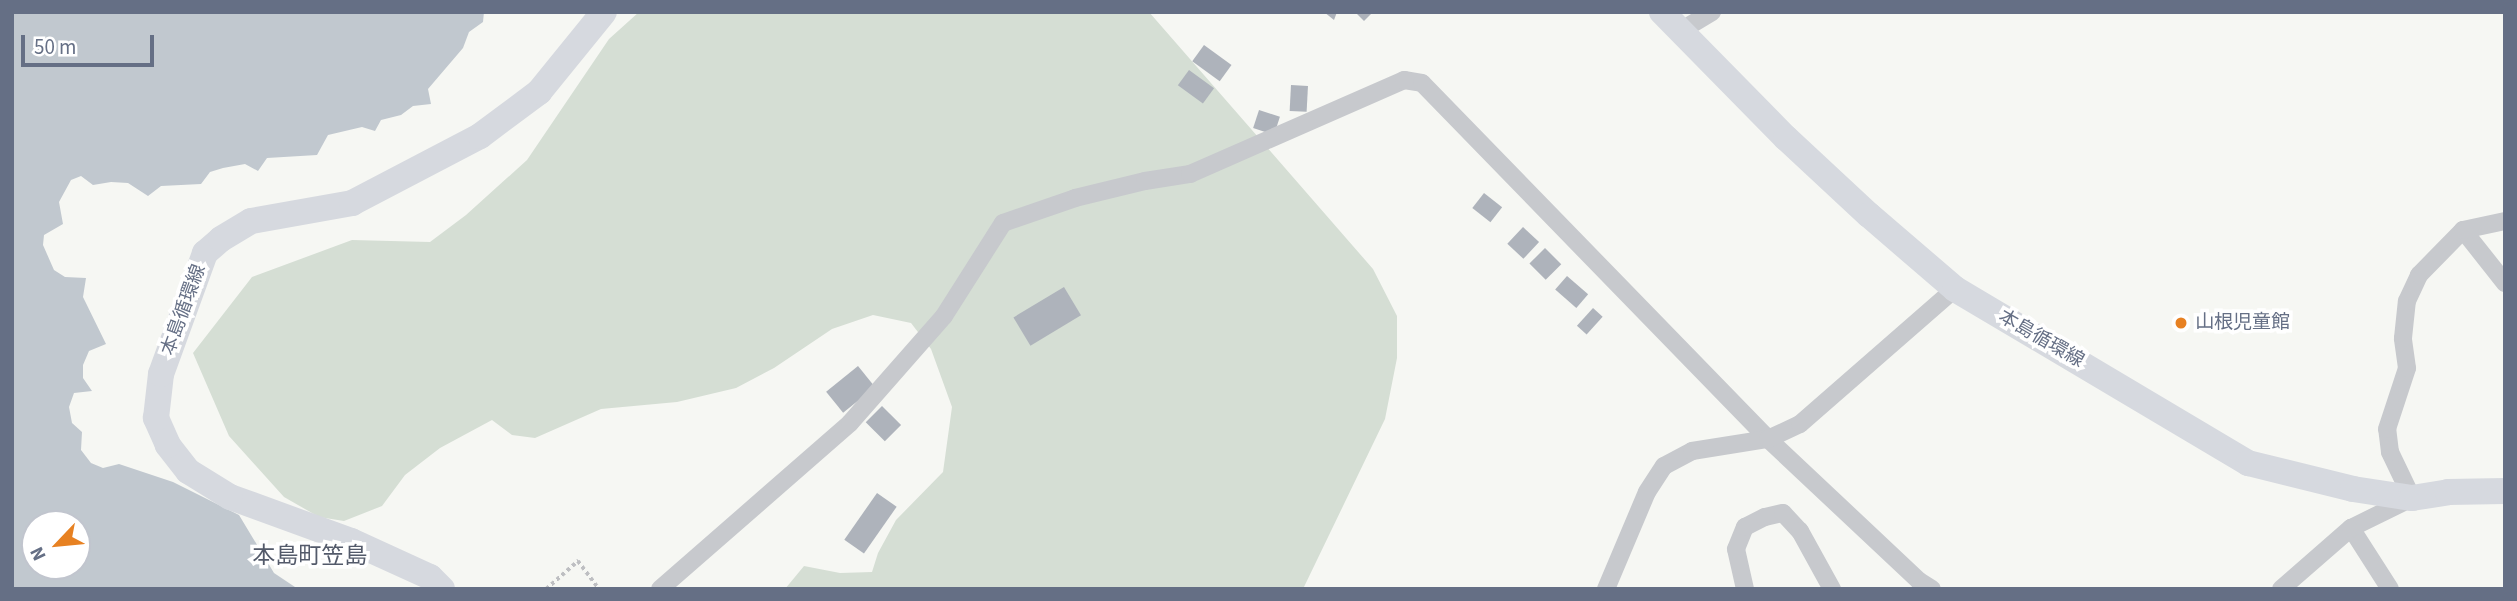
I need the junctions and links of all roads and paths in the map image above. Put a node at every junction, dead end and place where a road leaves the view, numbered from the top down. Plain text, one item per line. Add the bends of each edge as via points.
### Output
1 (604, 12) edge
2 (1662, 12) edge
3 (1713, 12) edge
4 (1682, 30) junction
5 (2505, 220) edge
6 (2463, 230) junction
7 (2505, 284) edge
8 (1955, 289) junction
9 (1768, 439) junction
10 (2505, 491) edge
11 (2412, 498) junction
12 (2351, 528) junction
13 (442, 589) edge
14 (546, 589) edge
15 (599, 589) edge
16 (660, 589) edge
17 (1606, 589) edge
18 (1745, 589) edge
19 (1832, 589) edge
20 (1932, 589) edge
21 (2281, 589) edge
22 (2390, 589) edge

1 - 13 main road, 本島循環線 via 539,92 480,136 352,203 251,221 221,239 205,253 160,374 156,418 188,471 230,497 351,541 430,577
2 - 4 main road, 本島循環線
3 - 4 street
4 - 8 main road, 本島循環線 via 1786,138
5 - 6 street
6 - 7 street
6 - 11 street via 2419,275 2407,301 2403,338 2407,368 2387,429 2390,452
8 - 9 street via 1830,400 1800,424
8 - 11 main road, 本島循環線 via 2248,463 2353,489
9 - 16 street via 1422,83 1404,80 1190,174 1075,198 1003,223 944,316 850,423
9 - 17 street via 1692,451 1664,466 1647,492
9 - 20 street
10 - 11 main road, 本島循環線
11 - 12 street
12 - 21 street
12 - 22 street
14 - 15 path via 578,561
18 - 19 street via 1737,549 1745,527 1783,513 1800,531

